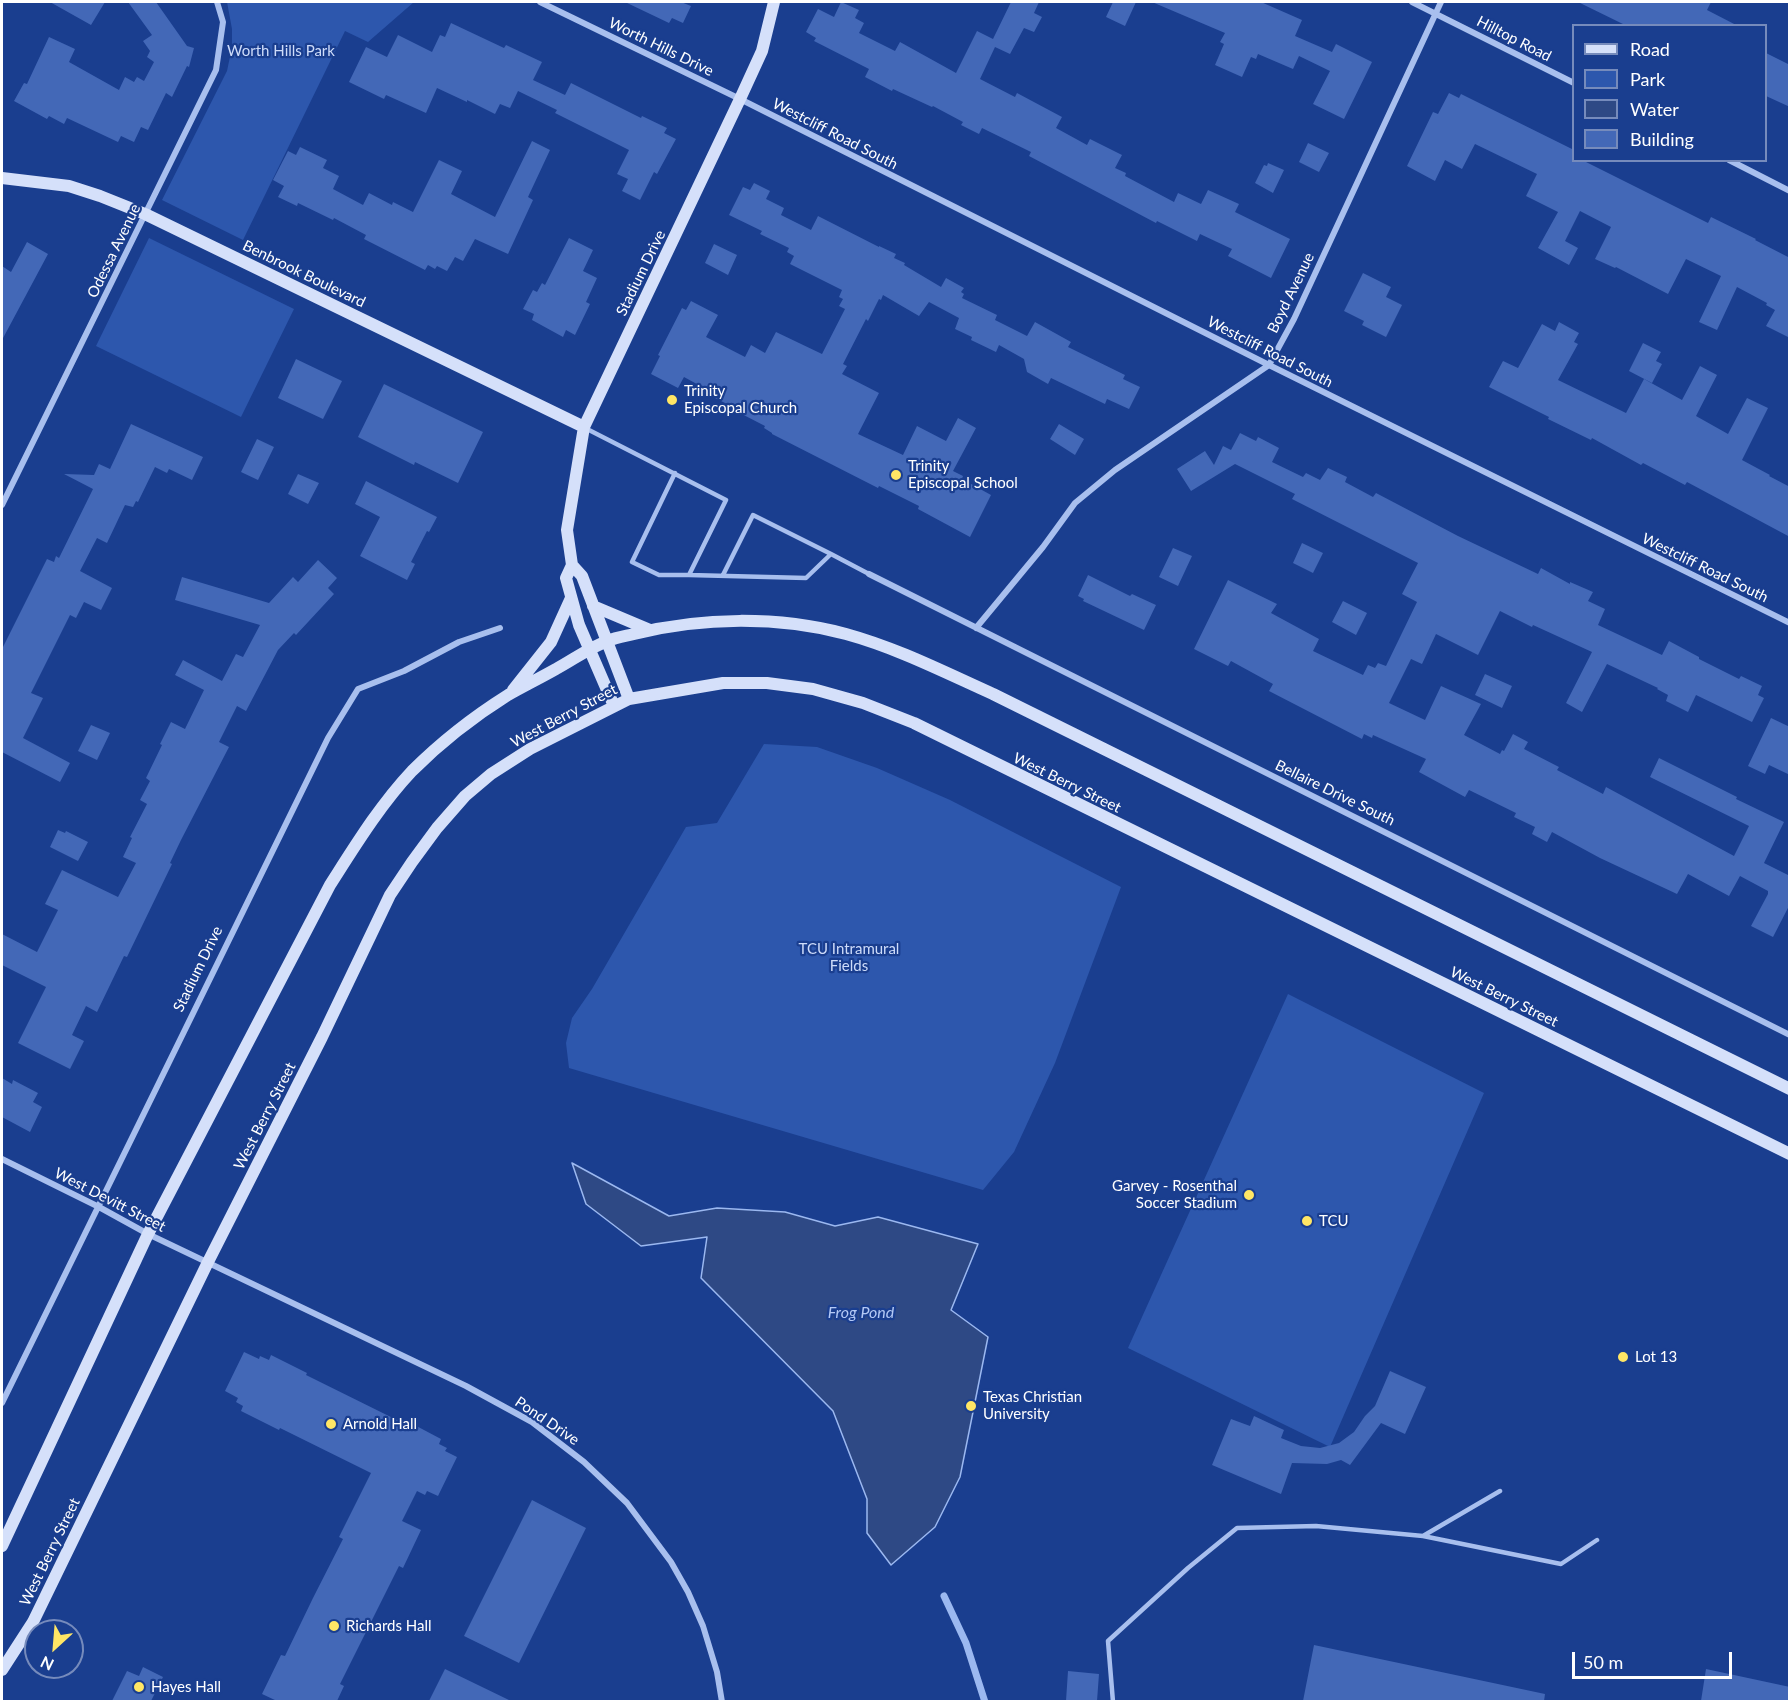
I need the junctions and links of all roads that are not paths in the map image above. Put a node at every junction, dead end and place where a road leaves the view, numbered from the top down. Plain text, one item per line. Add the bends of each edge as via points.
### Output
1 (217, 2) edge
2 (540, 2) edge
3 (774, 2) edge
4 (1412, 2) edge
5 (1441, 2) edge
6 (1435, 13) junction
7 (1572, 82) edge
8 (740, 99) junction
9 (1733, 162) edge
10 (2, 177) edge
11 (1790, 191) edge
12 (146, 214) junction
13 (1269, 365) junction
14 (584, 428) junction
15 (675, 473) junction
16 (2, 505) edge
17 (831, 554) junction
18 (572, 565) junction
19 (690, 574) junction
20 (723, 574) junction
21 (869, 574) joint
22 (571, 598) junction
23 (593, 606) junction
24 (1790, 623) edge
25 (500, 628) dead end
26 (976, 628) junction
27 (650, 630) junction
28 (608, 641) junction
29 (590, 650) junction
30 (510, 694) junction
31 (629, 699) junction
32 (614, 706) junction
33 (1790, 1035) edge
34 (1790, 1089) edge
35 (1790, 1154) edge
36 (2, 1159) edge
37 (99, 1207) junction
38 (148, 1234) junction
39 (208, 1262) junction
40 (2, 1403) edge
41 (1500, 1491) dead end
42 (1423, 1536) junction
43 (1597, 1540) dead end
44 (2, 1546) edge
45 (2, 1670) edge
46 (722, 1701) edge
47 (1113, 1701) edge

1 - 12 street, Odessa Avenue via 223,22 216,69
2 - 8 street, Worth Hills Drive
3 - 8 main road, Stadium Drive via 762,51
4 - 6 street, Hilltop Road
5 - 6 street, Boyd Avenue
6 - 7 street, Hilltop Road
6 - 13 street, Boyd Avenue
8 - 13 street, Westcliff Road South
8 - 14 main road, Stadium Drive
9 - 11 street
10 - 12 main road, Benbrook Boulevard via 69,186
12 - 14 main road, Benbrook Boulevard
12 - 16 street, Odessa Avenue
13 - 24 street, Westcliff Road South
13 - 26 street, Boyd Avenue via 1115,470 1075,503
14 - 15 lane
14 - 18 main road, Stadium Drive via 567,530
15 - 19 lane via 726,500
15 - 19 lane via 632,561 659,575
17 - 20 lane via 806,578
17 - 20 lane via 753,515
17 - 21 lane
18 - 22 main road, Stadium Drive via 566,578
18 - 23 main road, Stadium Drive via 582,576
19 - 20 lane
21 - 26 street, Bellaire Drive South
22 - 29 main road, Stadium Drive
22 - 30 main road via 551,642
23 - 27 main road
23 - 28 main road, Stadium Drive
25 - 37 street, Stadium Drive via 459,642 404,671 358,688 328,738
26 - 33 street, Bellaire Drive South
27 - 28 main road
27 - 34 main road via 755,621 822,629 889,648 993,694
28 - 29 main road
28 - 31 main road, Stadium Drive
29 - 30 main road
29 - 32 main road, Stadium Drive
30 - 38 main road via 471,719 411,773 354,846
31 - 32 main road, West Berry Street
31 - 35 main road, West Berry Street via 723,683 767,682 863,703 914,723
32 - 39 main road, West Berry Street via 530,749 491,774 465,796 412,862 390,895
36 - 37 street, West Devitt Street
37 - 38 street, West Devitt Street
37 - 40 street, Stadium Drive
38 - 39 street, West Devitt Street
38 - 44 main road
39 - 45 main road, West Berry Street via 33,1623
39 - 46 street, Pond Drive via 466,1386 532,1422 584,1462 627,1503 688,1592 703,1626
41 - 42 lane
42 - 43 lane via 1561,1564
42 - 47 lane via 1316,1526 1237,1528 1108,1641

